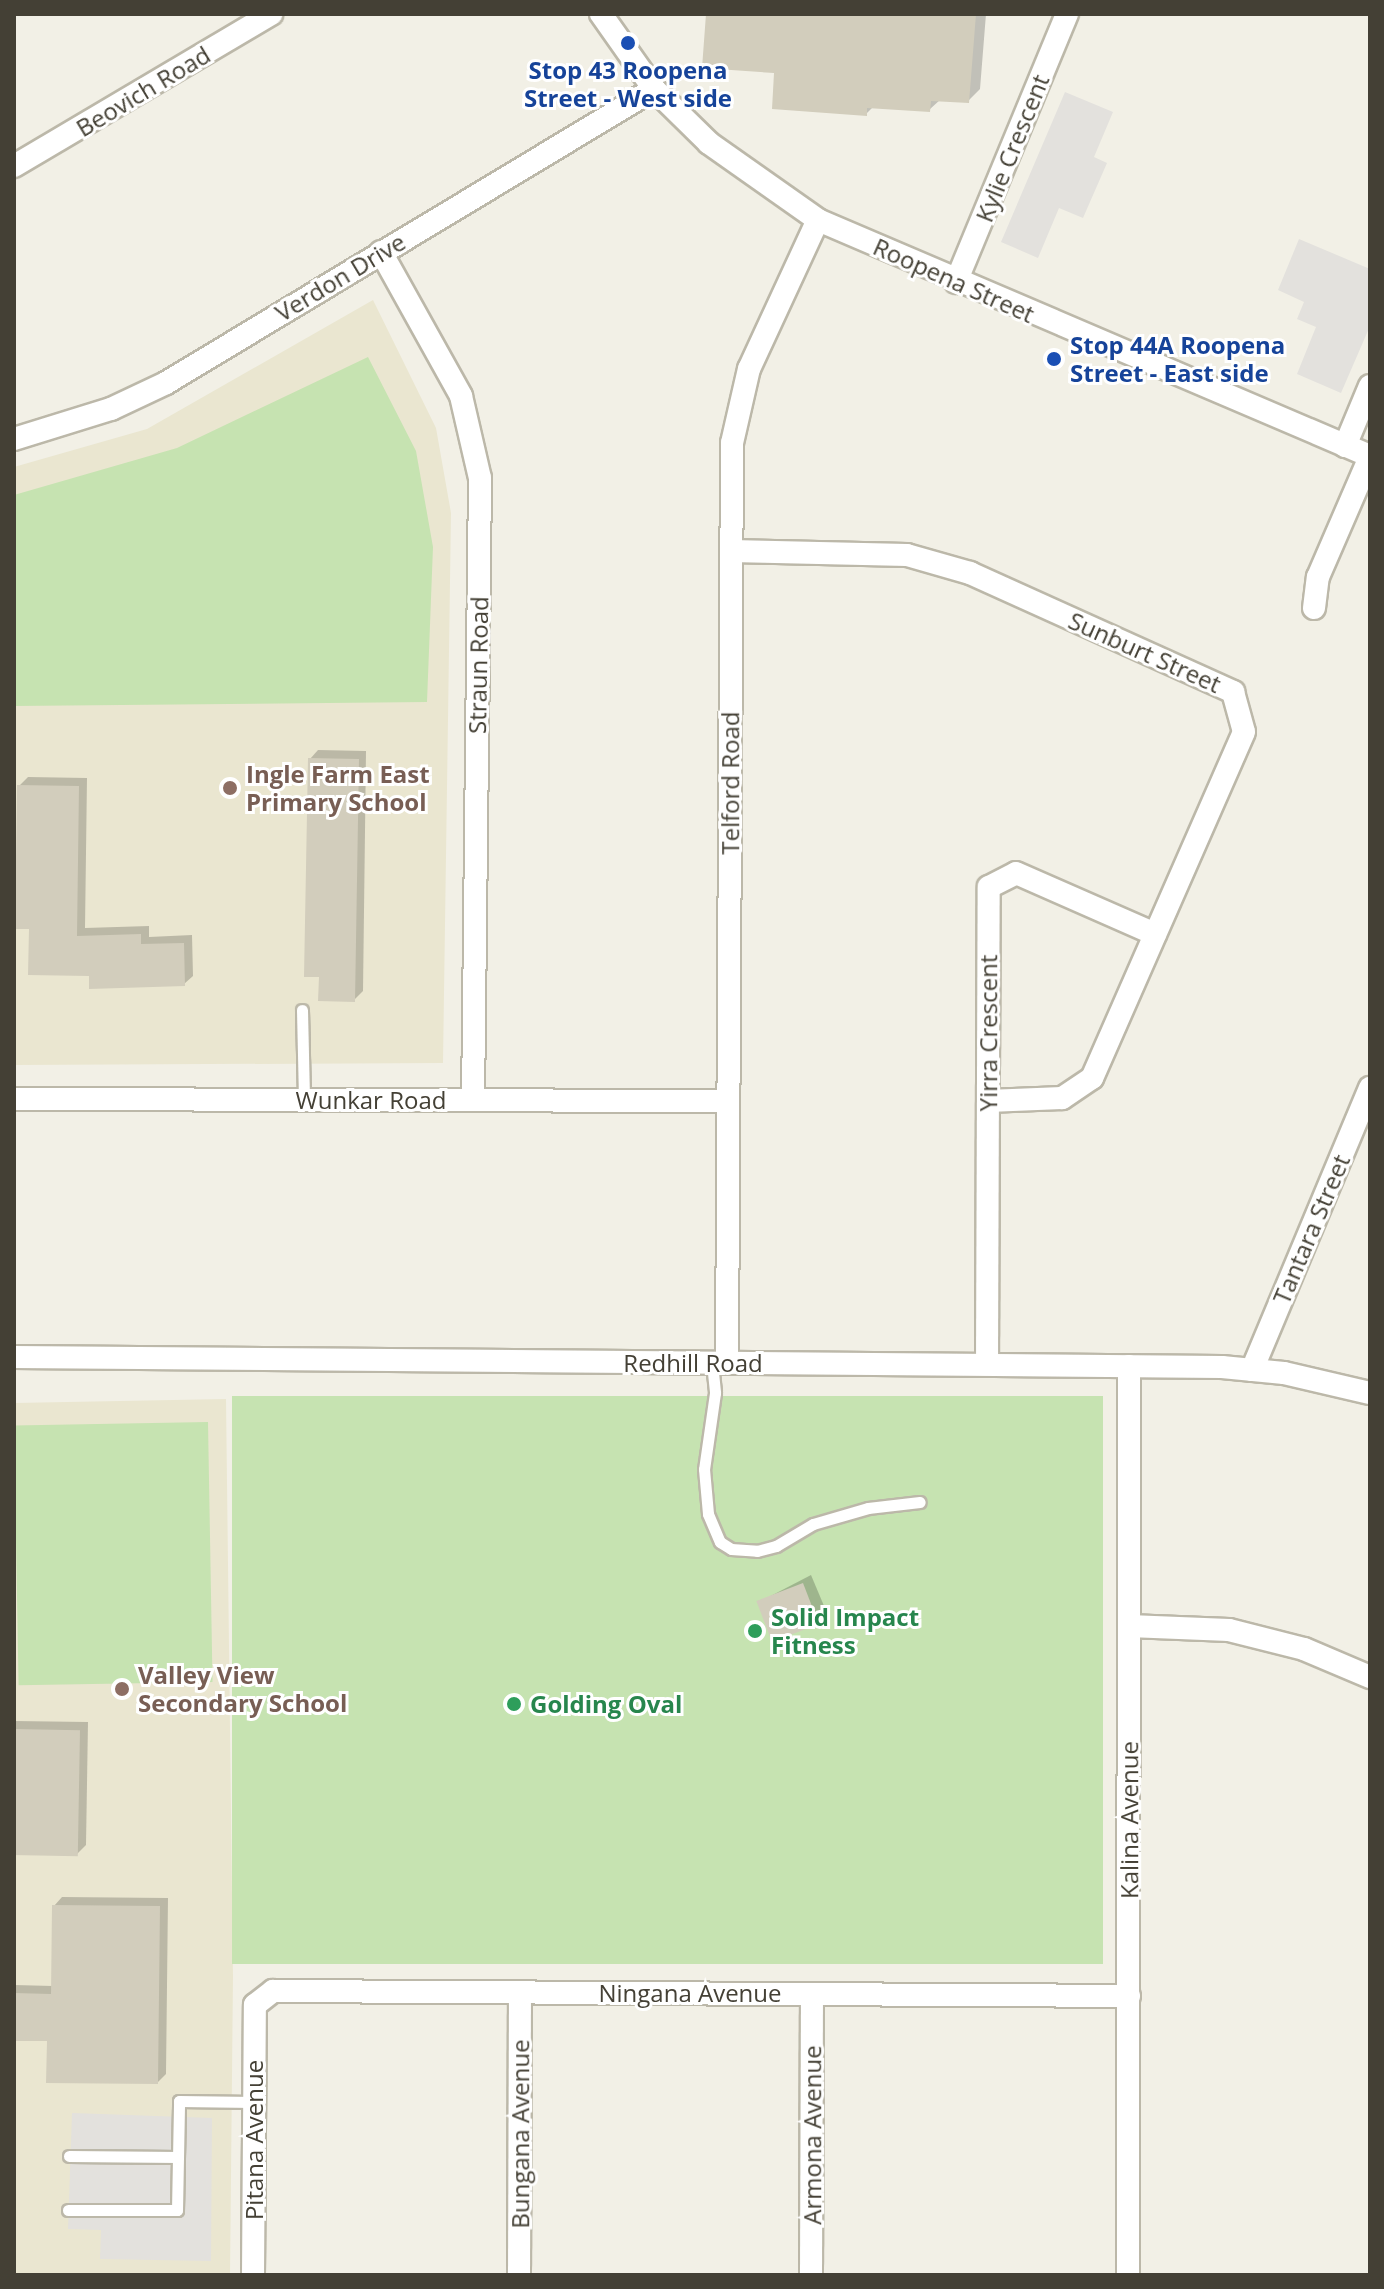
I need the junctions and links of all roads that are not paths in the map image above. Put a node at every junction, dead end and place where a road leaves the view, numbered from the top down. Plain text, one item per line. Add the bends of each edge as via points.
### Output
1 (271, 14) edge
2 (601, 14) edge
3 (1067, 14) edge
4 (654, 89) junction
5 (14, 166) edge
6 (818, 220) junction
7 (381, 252) junction
8 (956, 282) junction
9 (1370, 386) edge
10 (14, 439) edge
11 (1345, 446) junction
12 (1370, 457) edge
13 (731, 551) junction
14 (1314, 608) dead end
15 (1155, 934) junction
16 (302, 1010) dead end
17 (1370, 1088) edge
18 (14, 1099) edge
19 (304, 1100) junction
20 (473, 1100) junction
21 (728, 1101) junction
22 (988, 1101) junction
23 (14, 1357) edge
24 (987, 1362) junction
25 (719, 1363) junction
26 (1129, 1366) junction
27 (1252, 1370) junction
28 (1370, 1393) edge
29 (920, 1502) dead end
30 (1129, 1626) junction
31 (1370, 1677) edge
32 (520, 1992) junction
33 (812, 1994) junction
34 (1129, 1996) junction
35 (255, 2005) joint
36 (254, 2102) junction
37 (69, 2156) dead end
38 (178, 2157) junction
39 (68, 2210) dead end
40 (253, 2275) edge
41 (519, 2275) edge
42 (811, 2275) edge
43 (1128, 2275) edge

1 - 5 street, Beovich Road
2 - 4 street, Roopena Street
3 - 8 street, Kylie Crescent
4 - 6 street, Roopena Street via 709,143
4 - 7 street, Verdon Drive
6 - 8 street, Roopena Street
6 - 13 street, Telford Road via 749,369 732,443
7 - 10 street, Verdon Drive via 137,398
7 - 20 street, Straun Road via 461,396 480,478
8 - 11 street, Roopena Street
9 - 11 street
11 - 12 street, Roopena Street
12 - 14 street via 1318,577
13 - 15 street, Sunburt Street via 907,555 970,573 1233,692 1244,732
13 - 21 street, Telford Road
15 - 22 street, Sunburt Street via 1092,1078 1062,1098
15 - 22 street, Yirra Crescent via 1016,873 989,887
16 - 19 lane
17 - 27 street, Tantara Street
18 - 19 street, Wunkar Road
19 - 20 street, Wunkar Road
20 - 21 street, Wunkar Road
21 - 25 street, Telford Road
22 - 24 street, Yirra Crescent
23 - 25 street, Redhill Road
24 - 25 street, Redhill Road
24 - 26 street, Redhill Road
25 - 29 lane via 704,1469 708,1514 720,1542 731,1549 776,1546 813,1524 868,1508
26 - 27 street, Redhill Road
26 - 30 street, Kalina Avenue
27 - 28 street, Redhill Road
30 - 31 street via 1229,1630 1304,1649
30 - 34 street, Kalina Avenue
32 - 33 street, Ningana Avenue
32 - 35 street, Ningana Avenue via 273,1991
32 - 41 street, Bungana Avenue
33 - 34 street, Ningana Avenue
33 - 42 street, Armona Avenue
34 - 43 street, Kalina Avenue
35 - 36 street, Pitana Avenue
36 - 38 lane via 179,2101
36 - 40 street, Pitana Avenue
37 - 38 lane
38 - 39 lane via 177,2210

